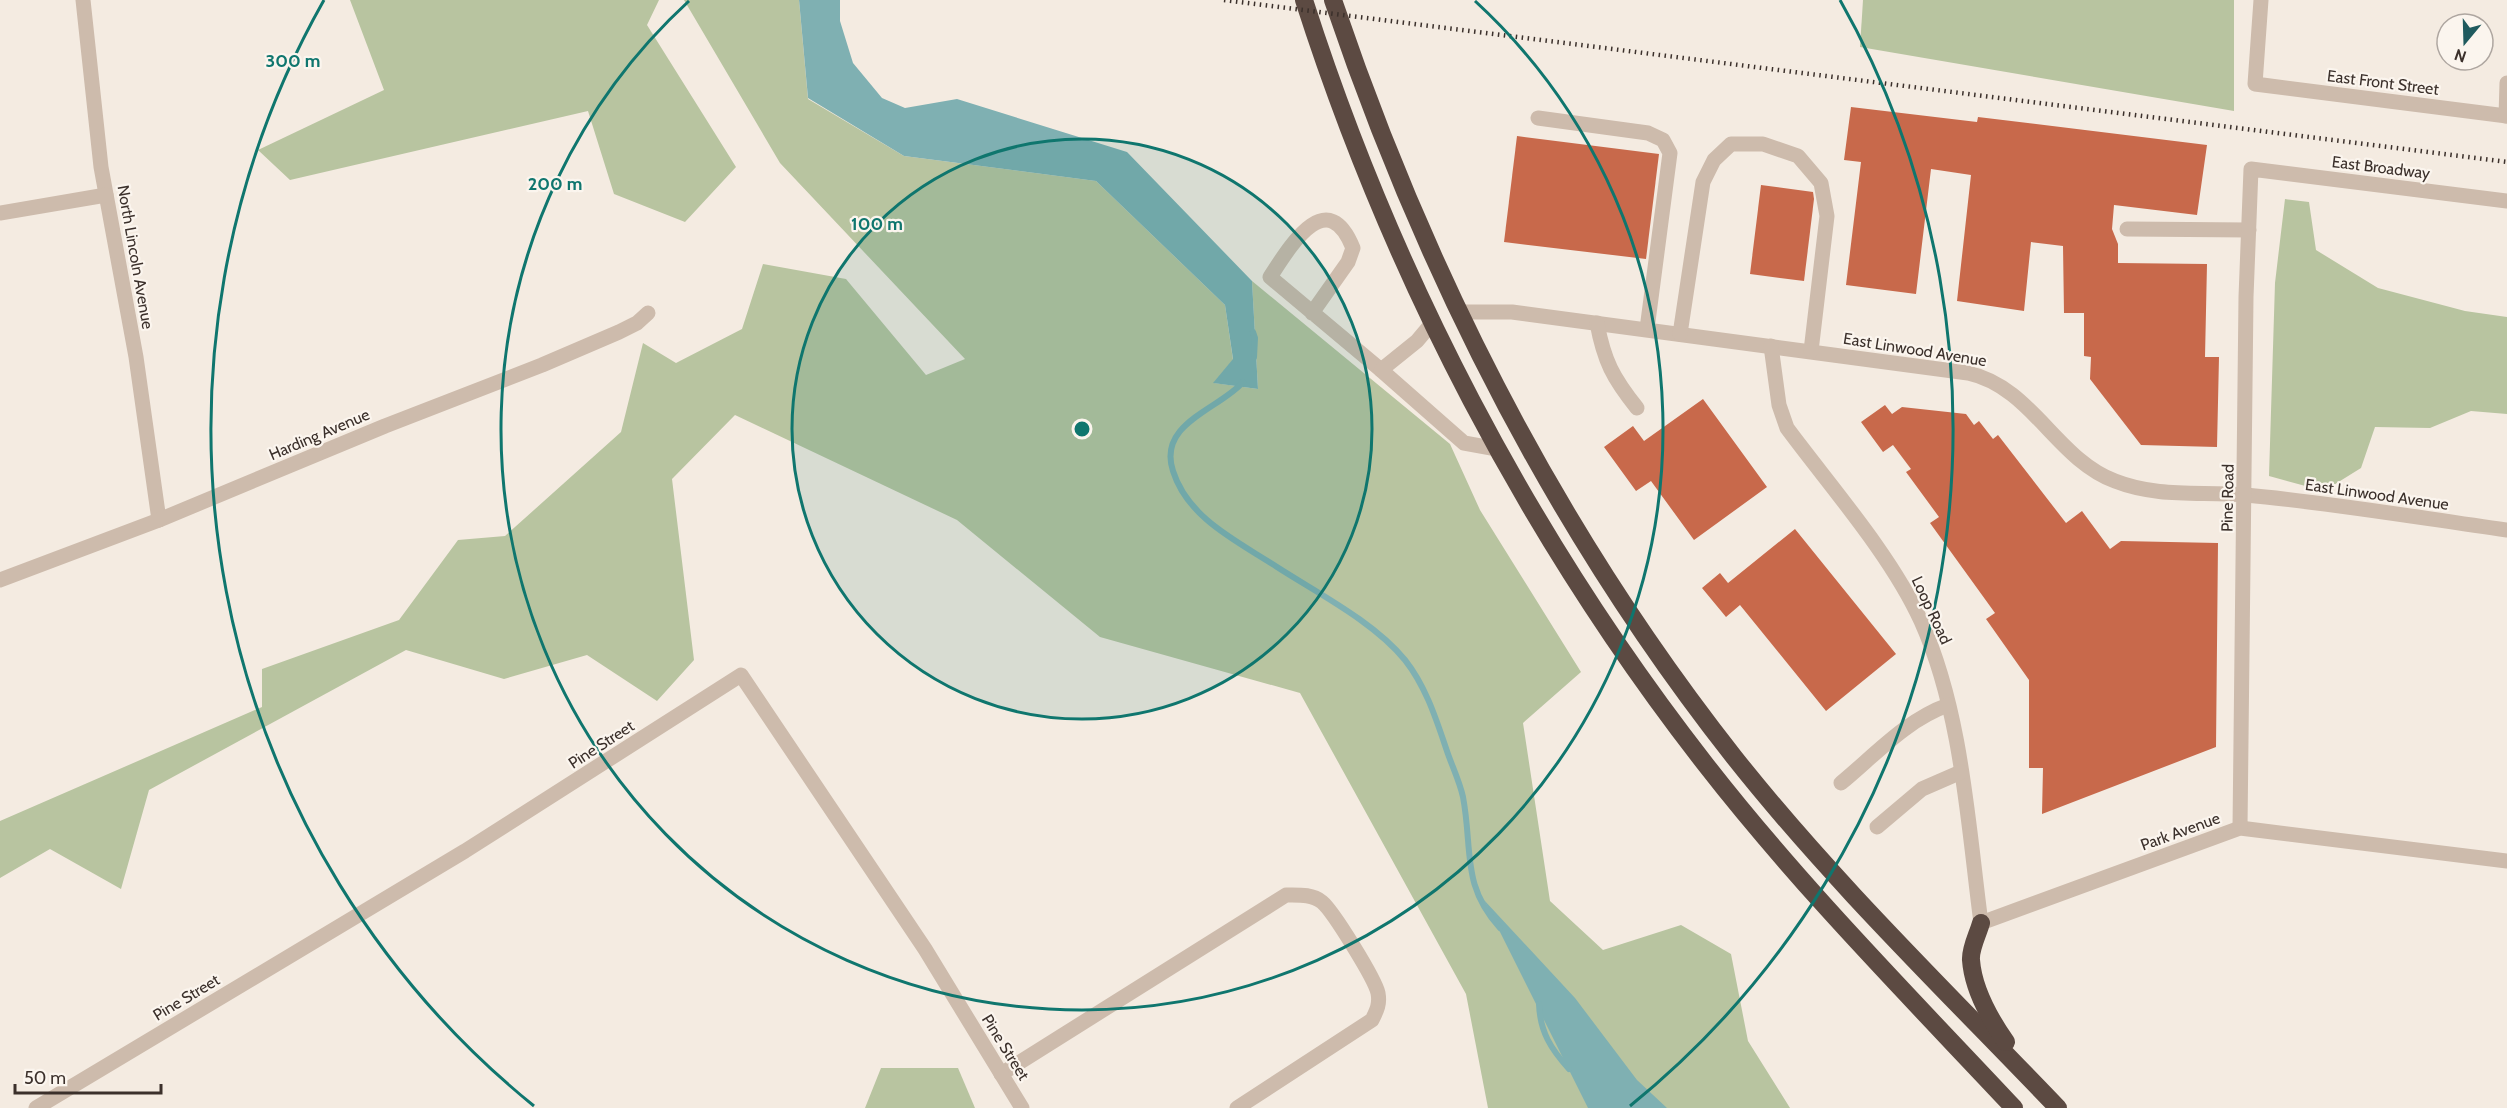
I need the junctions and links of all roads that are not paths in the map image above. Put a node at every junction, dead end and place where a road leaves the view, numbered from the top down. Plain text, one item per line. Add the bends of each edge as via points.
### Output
1 (83, 0) edge
2 (1304, 0) edge
3 (1333, 0) edge
4 (2261, 0) edge
5 (2507, 82) edge
6 (2506, 116) edge
7 (1538, 118) dead end
8 (2251, 169) joint
9 (106, 195) junction
10 (2507, 201) edge
11 (0, 213) edge
12 (2127, 229) dead end
13 (2249, 230) junction
14 (1459, 312) junction
15 (648, 313) dead end
16 (1312, 313) junction
17 (1432, 322) junction
18 (1597, 323) junction
19 (1647, 329) junction
20 (1680, 334) junction
21 (1771, 346) junction
22 (1810, 351) junction
23 (1381, 370) junction
24 (1637, 408) dead end
25 (1497, 449) junction
26 (2245, 495) junction
27 (159, 520) junction
28 (2507, 530) edge
29 (0, 580) edge
30 (1948, 705) junction
31 (1961, 772) junction
32 (1842, 783) dead end
33 (1877, 827) dead end
34 (2240, 828) junction
35 (2507, 861) edge
36 (1981, 923) junction
37 (1001, 1074) junction
38 (2034, 1083) junction
39 (36, 1108) edge
40 (1022, 1108) edge
41 (1238, 1108) edge
42 (2014, 1108) edge
43 (2058, 1108) edge

1 - 9 street, North Lincoln Avenue
2 - 17 highway via 1380,205
3 - 14 highway via 1407,199
4 - 6 street, East Front Street via 2255,84
5 - 6 street
7 - 19 street via 1648,133 1663,140 1670,153
8 - 10 street, East Broadway
8 - 13 street, Pine Road
9 - 11 street
9 - 27 street, North Lincoln Avenue via 136,357
12 - 13 street
13 - 26 street, Pine Road
14 - 18 street, East Linwood Avenue via 1500,311
14 - 38 highway via 1573,524 1691,699 1825,863
15 - 27 street, Harding Avenue via 637,323 596,343
16 - 16 street via 1270,278 1308,227 1335,222 1344,229 1353,248 1348,262
16 - 23 street
17 - 23 street via 1417,341
17 - 25 highway
18 - 19 street, East Linwood Avenue
18 - 24 street via 1602,354 1615,381
19 - 20 street, East Linwood Avenue
20 - 21 street, East Linwood Avenue
20 - 22 street via 1703,182 1714,160 1731,144 1763,144 1798,156 1821,183 1827,216
21 - 22 street, East Linwood Avenue
21 - 30 street, Loop Road via 1782,418 1897,576 1932,649
22 - 26 street, East Linwood Avenue via 1982,376 2016,396 2076,457 2113,481 2168,493
23 - 25 street via 1464,443
25 - 42 highway via 1584,593 1706,765 1830,913
26 - 28 street, East Linwood Avenue
26 - 34 street, Pine Road
27 - 29 street, Harding Avenue
30 - 31 street, Loop Road
30 - 32 street via 1910,724
31 - 33 street via 1922,789
31 - 36 street, Loop Road
34 - 35 street, Park Avenue
34 - 36 street, Park Avenue
36 - 38 highway via 1971,958 1977,987 1995,1026
37 - 39 street, Pine Street via 925,949 741,675 465,851
37 - 40 street, Pine Street
37 - 41 street via 1286,895 1304,894 1322,902 1340,925 1378,992 1379,1008 1372,1020
38 - 43 highway

